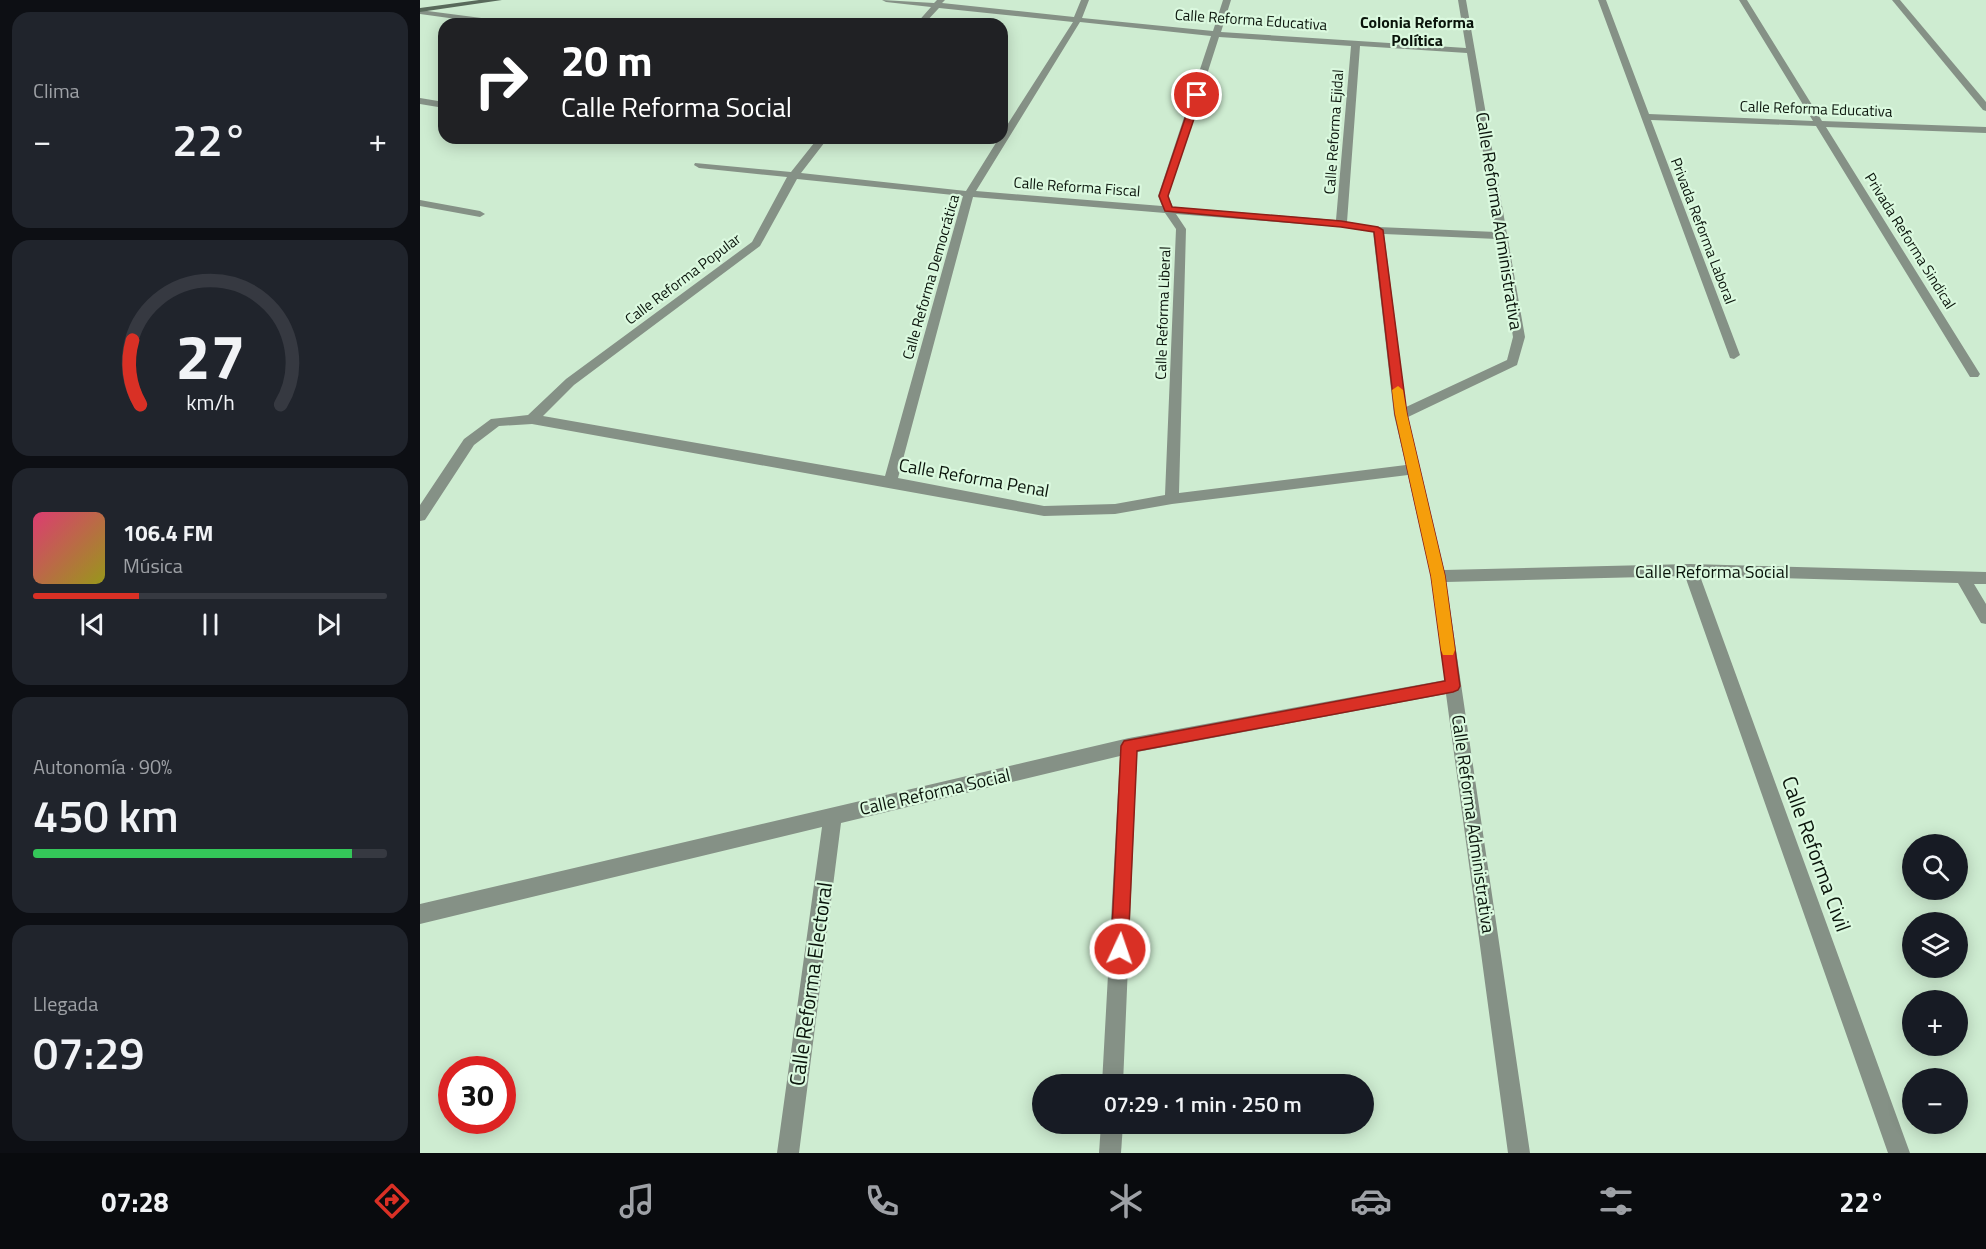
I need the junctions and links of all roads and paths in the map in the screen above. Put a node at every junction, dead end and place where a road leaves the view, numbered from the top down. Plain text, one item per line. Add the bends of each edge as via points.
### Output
1 (498, 0) edge
2 (886, 0) edge
3 (1085, 0) edge
4 (1227, 0) edge
5 (1462, 0) edge
6 (1602, 0) edge
7 (1743, 0) edge
8 (1896, 0) edge
9 (939, 3) edge
10 (420, 11) edge
11 (470, 18) edge
12 (925, 18) edge
13 (1077, 21) junction
14 (1218, 34) junction
15 (1356, 42) junction
16 (1471, 51) junction
17 (420, 101) edge
18 (438, 104) edge
19 (1986, 108) edge
20 (1645, 117) junction
21 (1820, 124) junction
22 (1986, 130) edge
23 (1008, 132) edge
24 (818, 144) edge
25 (1000, 144) edge
26 (699, 165) dead end
27 (793, 176) junction
28 (969, 194) junction
29 (420, 203) edge
30 (1168, 209) junction
31 (480, 214) dead end
32 (1341, 224) junction
33 (1378, 230) junction
34 (1502, 236) junction
35 (1734, 355) dead end
36 (1974, 374) dead end
37 (1401, 414) junction
38 (532, 419) junction
39 (1413, 469) junction
40 (890, 482) junction
41 (1172, 499) junction
42 (420, 516) edge
43 (1690, 570) junction
44 (1438, 576) junction
45 (1962, 577) junction
46 (1986, 578) edge
47 (1986, 618) edge
48 (1453, 686) junction
49 (1129, 746) junction
50 (833, 816) junction
51 (420, 914) edge
52 (1113, 1074) edge
53 (1111, 1134) edge
54 (788, 1153) edge
55 (1110, 1153) edge
56 (1519, 1153) edge
57 (1899, 1153) edge

1 - 10 street
2 - 9 street, Calle Reforma Educativa
3 - 13 street, Calle Reforma Democrática
4 - 14 street, Calle Reforma Liberal
5 - 16 street, Calle Reforma Administrativa
6 - 20 street, Privada Reforma Laboral
7 - 21 street, Privada Reforma Sindical
8 - 19 street
9 - 12 street
9 - 13 street, Calle Reforma Educativa
10 - 11 street
13 - 14 street, Calle Reforma Educativa
13 - 23 street, Calle Reforma Democrática
14 - 15 street, Calle Reforma Educativa
14 - 30 street, Calle Reforma Liberal via 1163,196
15 - 16 street, Calle Reforma Educativa
15 - 32 street, Calle Reforma Ejidal
16 - 34 street, Calle Reforma Administrativa
17 - 18 street
20 - 21 street, Calle Reforma Educativa
20 - 35 street, Privada Reforma Laboral
21 - 22 street, Calle Reforma Educativa
21 - 36 street, Privada Reforma Sindical
24 - 27 street, Calle Reforma Popular
25 - 28 street, Calle Reforma Democrática
26 - 27 street, Calle Reforma Fiscal
27 - 28 street, Calle Reforma Fiscal
27 - 38 street, Calle Reforma Popular via 756,244 570,382
28 - 30 street, Calle Reforma Fiscal
28 - 40 street, Calle Reforma Democrática
29 - 31 street
30 - 32 street, Calle Reforma Fiscal
30 - 41 street, Calle Reforma Liberal via 1181,229
32 - 33 street, Calle Reforma Fiscal
33 - 34 street, Calle Reforma Fiscal
33 - 37 street
34 - 37 street, Calle Reforma Administrativa via 1518,337 1513,362
37 - 39 street, Calle Reforma Administrativa
38 - 40 street, Calle Reforma Penal
38 - 42 street, Calle Reforma Penal via 496,422 469,442
39 - 41 street, Calle Reforma Penal
39 - 44 street, Calle Reforma Administrativa
40 - 41 street, Calle Reforma Penal via 1044,512 1115,509
43 - 44 street, Calle Reforma Social
43 - 45 street, Calle Reforma Social
43 - 57 street, Calle Reforma Civil
44 - 48 street, Calle Reforma Administrativa
45 - 46 street, Calle Reforma Social
45 - 47 street
48 - 49 street, Calle Reforma Social
48 - 56 street, Calle Reforma Administrativa
49 - 50 street, Calle Reforma Social
49 - 52 street
50 - 51 street, Calle Reforma Social
50 - 54 street, Calle Reforma Electoral
53 - 55 street

